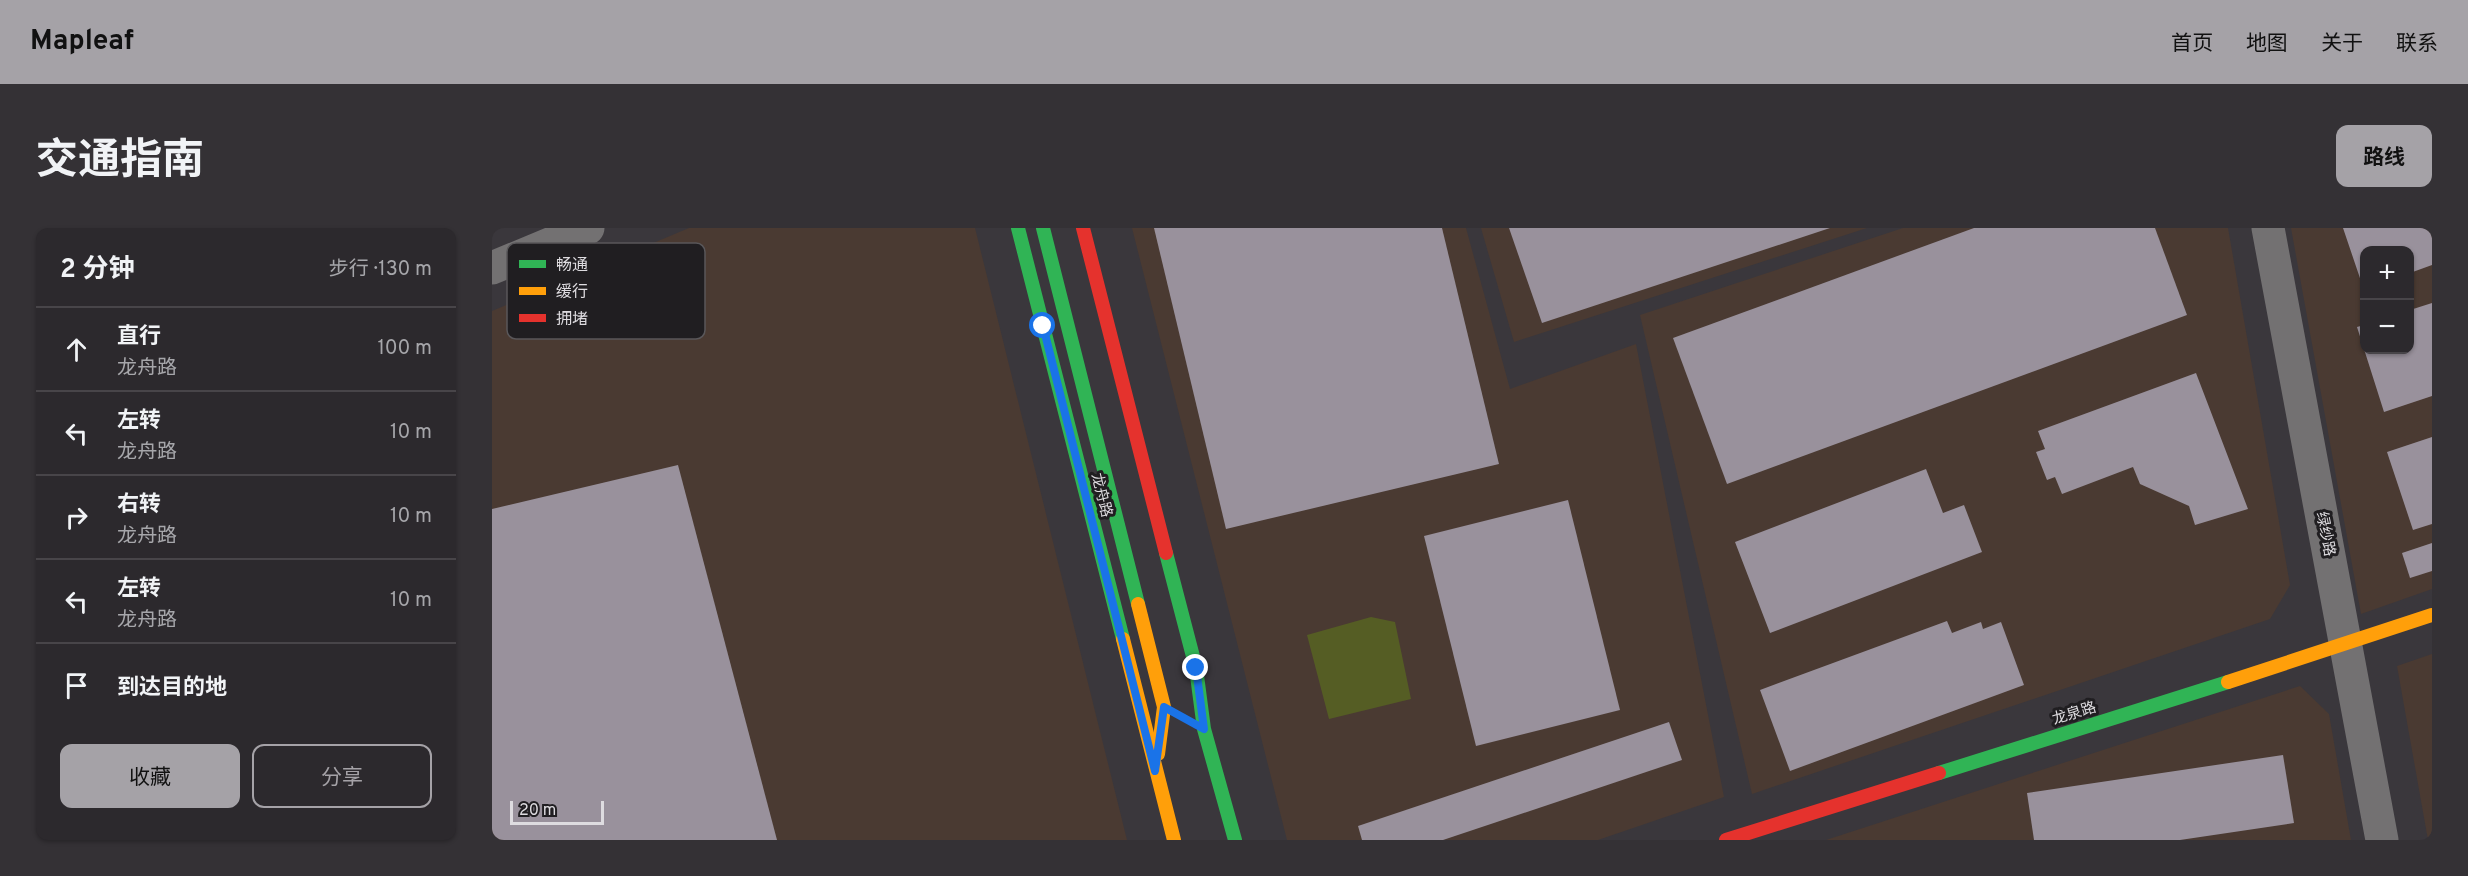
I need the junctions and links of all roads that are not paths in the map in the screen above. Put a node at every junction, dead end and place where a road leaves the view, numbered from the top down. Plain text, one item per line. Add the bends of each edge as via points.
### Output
1 (588, 228) edge
2 (1018, 228) edge
3 (1043, 228) edge
4 (1083, 228) edge
5 (2268, 228) edge
6 (552, 243) edge
7 (507, 262) edge
8 (492, 268) edge
9 (2432, 615) edge
10 (2346, 645) junction
11 (1174, 712) junction
12 (1204, 729) junction
13 (1155, 771) junction
14 (1174, 840) edge
15 (1235, 840) edge
16 (1726, 840) edge
17 (2382, 840) edge

1 - 6 street
2 - 13 street, 龙舟路
3 - 11 street, 龙舟路
4 - 12 street via 1196,668
5 - 10 street, 绿纱路
7 - 8 street
9 - 10 street, 龙泉路
10 - 16 street, 龙泉路
10 - 17 street, 绿纱路
11 - 12 street
11 - 13 street, 龙舟路
12 - 15 street
13 - 14 street, 龙舟路

